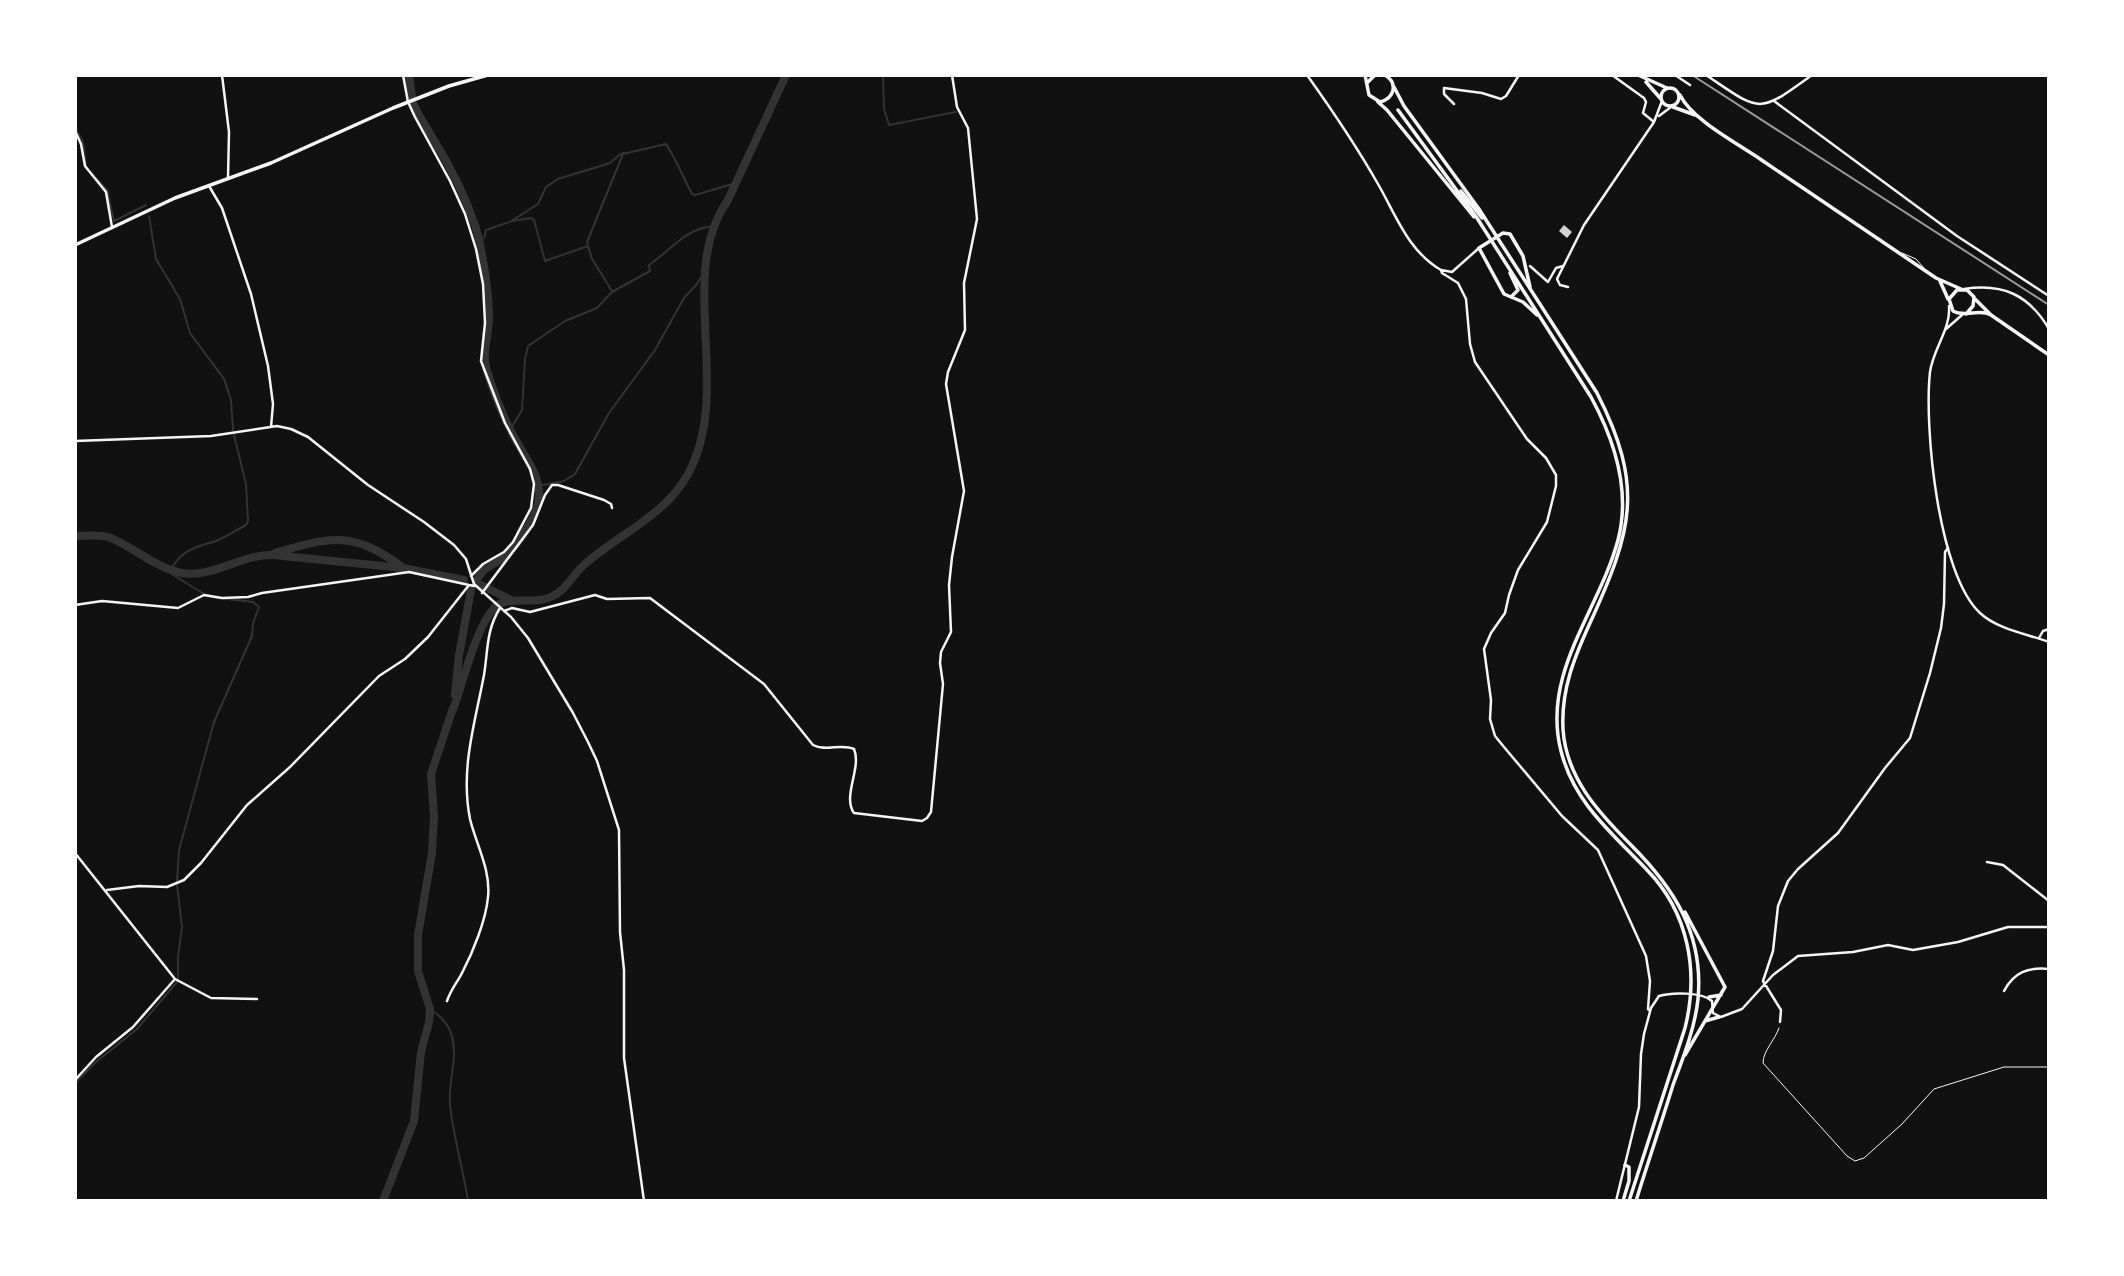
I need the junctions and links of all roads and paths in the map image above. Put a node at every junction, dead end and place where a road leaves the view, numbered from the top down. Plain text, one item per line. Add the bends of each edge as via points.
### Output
1 (222, 75) edge
2 (403, 75) edge
3 (488, 75) edge
4 (952, 75) edge
5 (1307, 75) edge
6 (1365, 75) edge
7 (1375, 75) edge
8 (1519, 75) edge
9 (1612, 75) edge
10 (1675, 75) edge
11 (1706, 75) edge
12 (1812, 75) edge
13 (1640, 76) edge
14 (1389, 77) edge
15 (1367, 84) junction
16 (1690, 85) dead end
17 (1394, 87) junction
18 (1669, 88) junction
19 (1680, 96) junction
20 (1661, 100) junction
21 (1774, 101) junction
22 (408, 102) junction
23 (1378, 102) junction
24 (1454, 104) dead end
25 (1672, 107) junction
26 (1398, 110) dead end
27 (1700, 118) junction
28 (1654, 121) junction
29 (75, 131) edge
30 (228, 178) junction
31 (209, 185) junction
32 (112, 227) junction
33 (1493, 236) junction
34 (75, 245) edge
35 (1479, 248) junction
36 (1521, 253) junction
37 (1509, 257) junction
38 (1508, 266) junction
39 (1530, 266) dead end
40 (1563, 266) junction
41 (1441, 270) junction
42 (1936, 278) junction
43 (1980, 286) junction
44 (1568, 287) dead end
45 (1962, 289) junction
46 (1532, 293) junction
47 (1972, 295) junction
48 (2049, 296) edge
49 (1511, 297) junction
50 (1949, 304) junction
51 (1965, 314) junction
52 (1991, 315) junction
53 (1543, 321) junction
54 (2049, 329) edge
55 (1942, 335) junction
56 (2049, 355) edge
57 (271, 427) junction
58 (75, 440) edge
59 (612, 508) dead end
60 (1948, 548) junction
61 (472, 578) junction
62 (469, 585) junction
63 (475, 586) junction
64 (485, 589) junction
65 (75, 605) edge
66 (499, 607) junction
67 (2049, 629) edge
68 (2039, 638) junction
69 (2049, 642) edge
70 (75, 853) edge
71 (1987, 862) dead end
72 (107, 891) junction
73 (1677, 900) junction
74 (2049, 901) edge
75 (2049, 927) edge
76 (2049, 969) edge
77 (176, 979) junction
78 (1765, 983) junction
79 (2004, 991) dead end
80 (1721, 995) junction
81 (1709, 997) junction
82 (257, 999) dead end
83 (447, 1001) dead end
84 (1712, 1010) junction
85 (1650, 1011) junction
86 (1718, 1017) junction
87 (1704, 1022) junction
88 (1780, 1022) joint
89 (1681, 1063) junction
90 (2049, 1067) edge
91 (75, 1080) edge
92 (1625, 1165) junction
93 (644, 1201) edge
94 (1616, 1201) edge
95 (1623, 1201) edge
96 (1629, 1201) edge
97 (1636, 1201) edge

1 - 30 street via 229,132
2 - 22 street
3 - 22 main road
4 - 66 street via 957,107 968,126 977,219 964,283 965,330 946,384 964,491 950,571 951,632 941,652 943,684 929,817 922,821 854,813 850,807 853,749 816,746 764,684 650,598 608,600 595,595 530,612
5 - 41 street via 1378,184 1403,233
6 - 15 main road
7 - 15 main road
8 - 24 street via 1500,99 1444,89
9 - 28 street via 1644,97 1643,113
10 - 16 street
11 - 21 street via 1750,103
12 - 21 street
13 - 18 main road
13 - 20 main road
14 - 17 main road
15 - 23 main road via 1369,95
17 - 23 main road via 1390,98
17 - 33 main road
18 - 19 main road
18 - 20 main road
19 - 25 main road
19 - 27 main road
20 - 25 main road
20 - 28 street
21 - 48 street via 1957,236
22 - 30 main road
22 - 61 street via 465,214 483,284 481,361 534,484 531,508 513,542
23 - 33 main road
25 - 27 main road
25 - 28 street
26 - 33 main road
27 - 42 main road
28 - 40 street via 1591,213
29 - 32 street via 85,166 106,192
30 - 31 main road
31 - 32 main road
31 - 57 street via 222,208 251,293 268,366
32 - 34 main road
33 - 37 main road
33 - 38 main road
35 - 36 main road via 1510,234
35 - 41 street via 1452,272
35 - 49 main road via 1504,294
36 - 37 main road via 1519,261
36 - 46 main road
37 - 46 main road
38 - 49 main road via 1518,290
38 - 53 main road
39 - 40 street via 1548,282 1556,268
40 - 44 street via 1557,281
41 - 85 street via 1458,283 1466,299 1475,362 1556,475 1547,522 1518,570 1505,613 1484,649 1492,728 1562,816 1600,852 1646,956
42 - 45 main road
42 - 50 main road via 1945,288
43 - 45 street
43 - 47 street
43 - 54 street via 1999,288 2022,299
45 - 47 main road
45 - 50 main road via 1952,293
46 - 73 main road via 1611,419 1627,478 1624,539 1567,682 1563,732 1567,749 1588,797 1654,868
47 - 51 main road via 1973,306
47 - 52 main road
49 - 53 main road
50 - 51 main road via 1955,313
50 - 55 street
51 - 52 main road via 1981,311
51 - 55 street via 1953,320
52 - 56 main road
53 - 96 main road via 1605,423 1616,452 1622,504 1618,539 1562,679 1557,703 1560,750 1583,802 1669,899 1683,929 1691,965 1691,1002 1685,1028
55 - 60 street via 1931,363 1928,419
57 - 58 street via 222,435
57 - 61 street via 308,437 368,485 432,527 463,555
59 - 64 street via 609,502 552,485 533,525
60 - 68 street via 1979,612
60 - 78 street via 1941,628 1910,738 1838,833 1788,881 1778,906
61 - 63 street
62 - 63 street
62 - 65 street via 409,572 248,597 204,595 178,608 102,601
62 - 72 street via 428,638 379,676 247,805 184,880 167,887
63 - 64 street
64 - 66 street
66 - 83 street via 488,637 467,766 471,819 488,881 487,909
66 - 93 street via 528,638 573,713 597,761 617,819 624,1058
67 - 68 street
68 - 69 street
70 - 72 street
71 - 74 street via 2003,864
72 - 77 street
73 - 80 main road via 1724,983
73 - 89 main road via 1692,938 1698,982 1695,1015
75 - 78 street via 2008,927 1914,950 1888,945 1804,955 1791,960
76 - 79 street via 2023,971
77 - 82 street via 211,998
77 - 91 street
78 - 86 street via 1741,1010
78 - 88 street via 1781,1011
80 - 81 main road
80 - 84 main road
81 - 84 street
81 - 85 street via 1661,995
84 - 86 street
84 - 87 main road
85 - 92 street via 1641,1054 1639,1107
86 - 87 main road
87 - 89 main road
88 - 90 path via 1763,1063 1855,1161 1864,1158 1940,1086 2004,1067
89 - 97 main road
92 - 94 street
92 - 95 main road via 1629,1175

